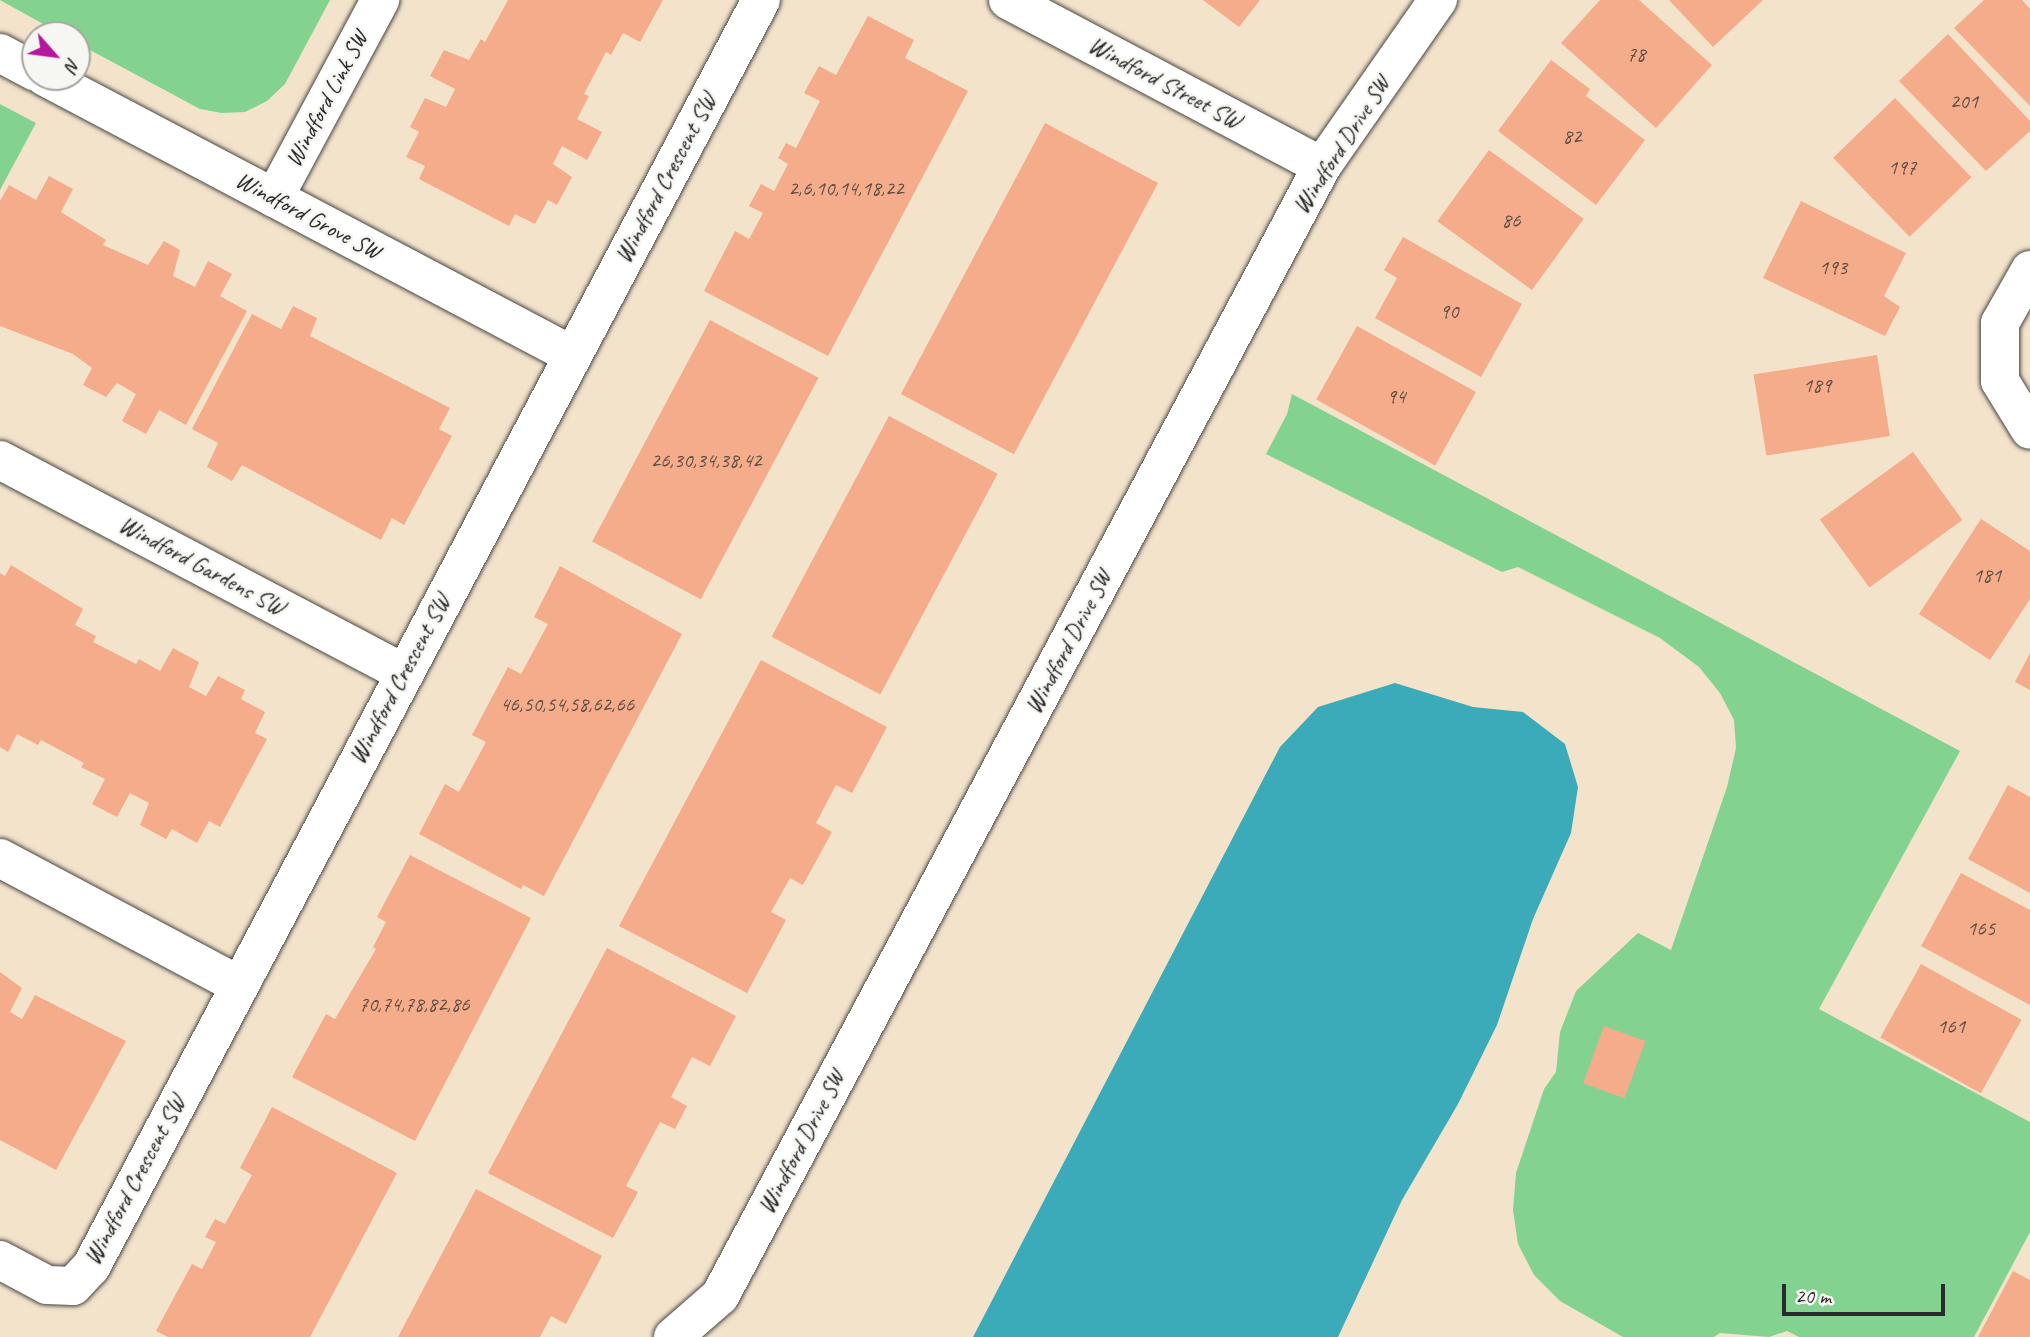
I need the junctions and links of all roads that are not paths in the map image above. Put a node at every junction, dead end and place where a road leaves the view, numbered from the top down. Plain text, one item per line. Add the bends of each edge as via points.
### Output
1 (380, 0) edge
2 (761, 0) edge
3 (1008, 0) edge
4 (1438, 0) edge
5 (0, 53) edge
6 (21, 64) edge
7 (71, 91) edge
8 (1322, 166) junction
9 (274, 198) junction
10 (2030, 270) edge
11 (572, 355) junction
12 (2030, 430) edge
13 (0, 460) edge
14 (404, 673) junction
15 (0, 858) edge
16 (239, 985) junction
17 (0, 1261) edge
18 (720, 1296) junction
19 (673, 1337) edge
20 (717, 1337) edge

1 - 9 street, Windford Link SW
2 - 11 street, Windford Crescent SW
3 - 8 street, Windford Street SW
4 - 8 street, Windford Drive SW
5 - 6 street
7 - 9 street, Windford Grove SW
8 - 18 street, Windford Drive SW
9 - 11 street, Windford Grove SW
10 - 12 street via 2000,323 2000,380
11 - 14 street, Windford Crescent SW
13 - 14 street, Windford Gardens SW
14 - 16 street, Windford Crescent SW
15 - 16 street
16 - 17 street, Windford Crescent SW via 91,1267 74,1286 47,1285
18 - 19 street
18 - 20 street

